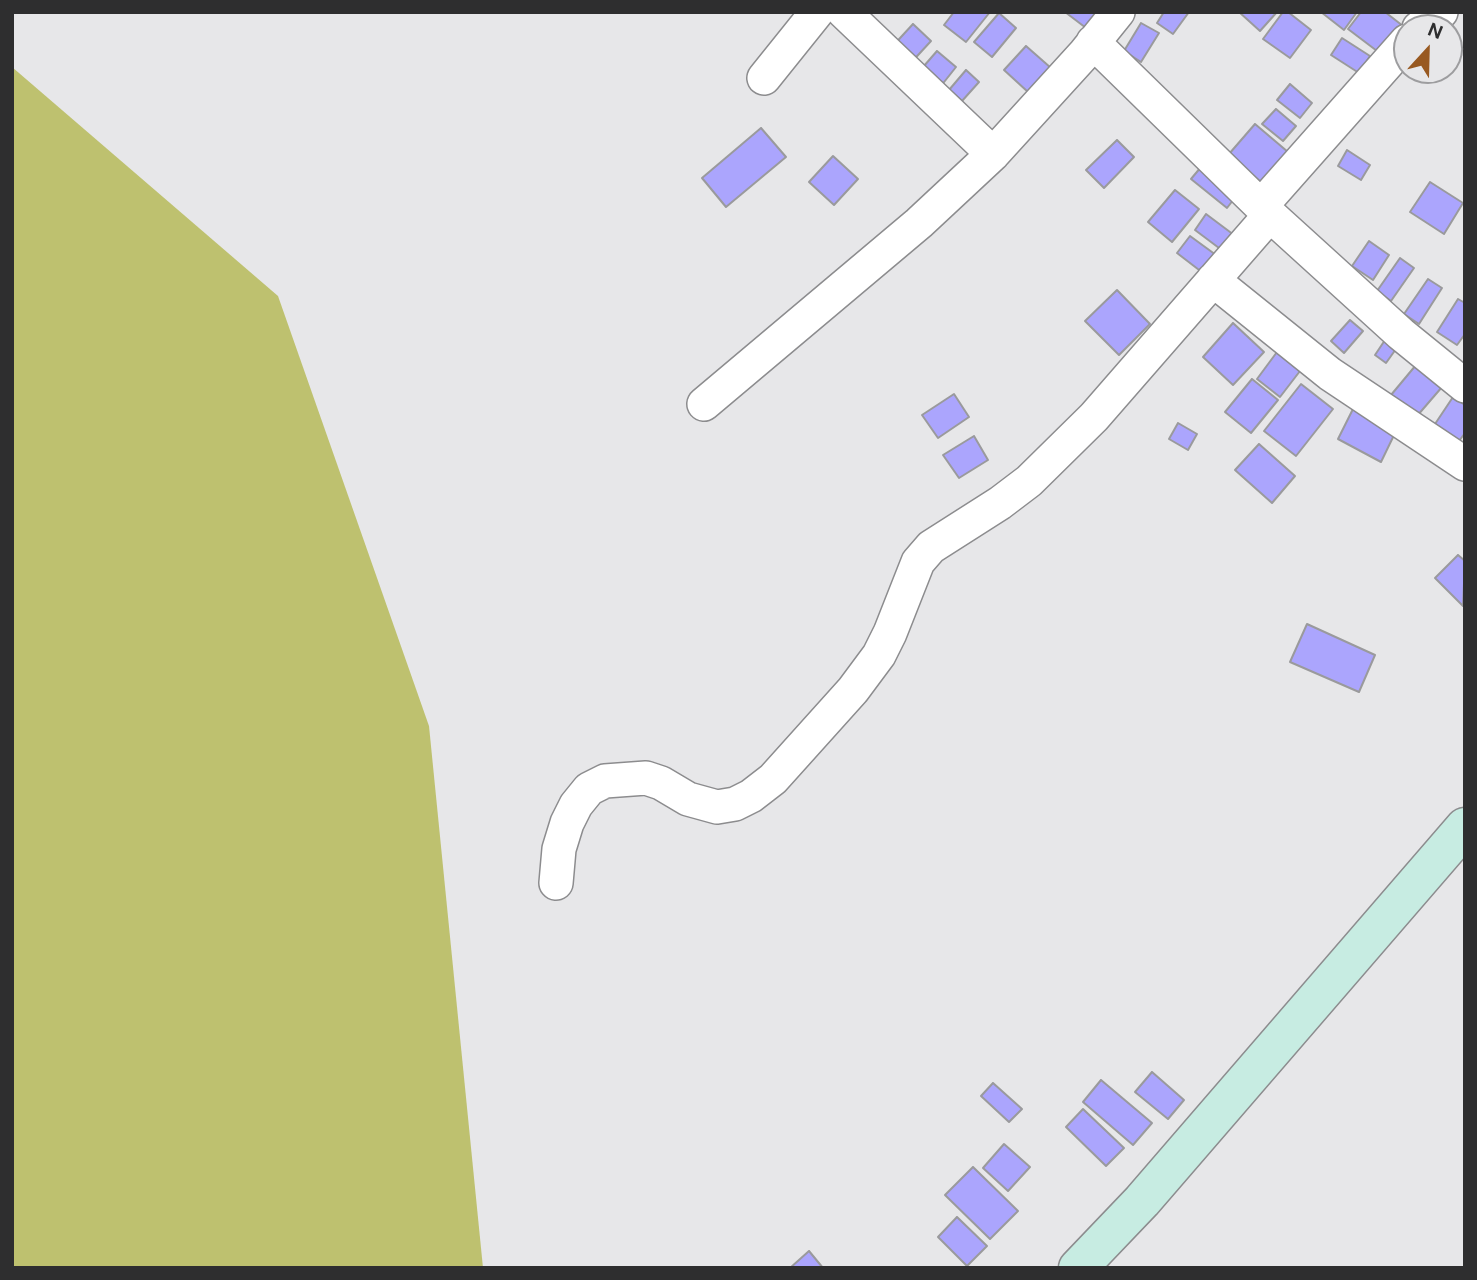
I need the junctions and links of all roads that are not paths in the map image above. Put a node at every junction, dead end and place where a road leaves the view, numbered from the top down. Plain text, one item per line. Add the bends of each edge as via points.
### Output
1 (817, 12) edge
2 (844, 12) edge
3 (1118, 12) edge
4 (1093, 42) junction
5 (1393, 57) edge
6 (764, 78) dead end
7 (993, 153) junction
8 (1266, 210) junction
9 (1213, 280) junction
10 (1465, 386) edge
11 (704, 404) dead end
12 (1465, 464) edge
13 (1465, 827) edge
14 (556, 883) dead end
15 (1078, 1268) edge

1 - 6 street
2 - 7 street
3 - 4 street
4 - 7 street
4 - 8 street
5 - 8 street
7 - 11 street via 919,223
8 - 9 street
8 - 10 street
9 - 12 street via 1330,374
9 - 14 street via 1094,417 1029,481 924,554 879,655 773,779 735,804 717,807 688,799 646,778 605,781 589,789 572,814 559,849
13 - 15 main road via 1142,1201

